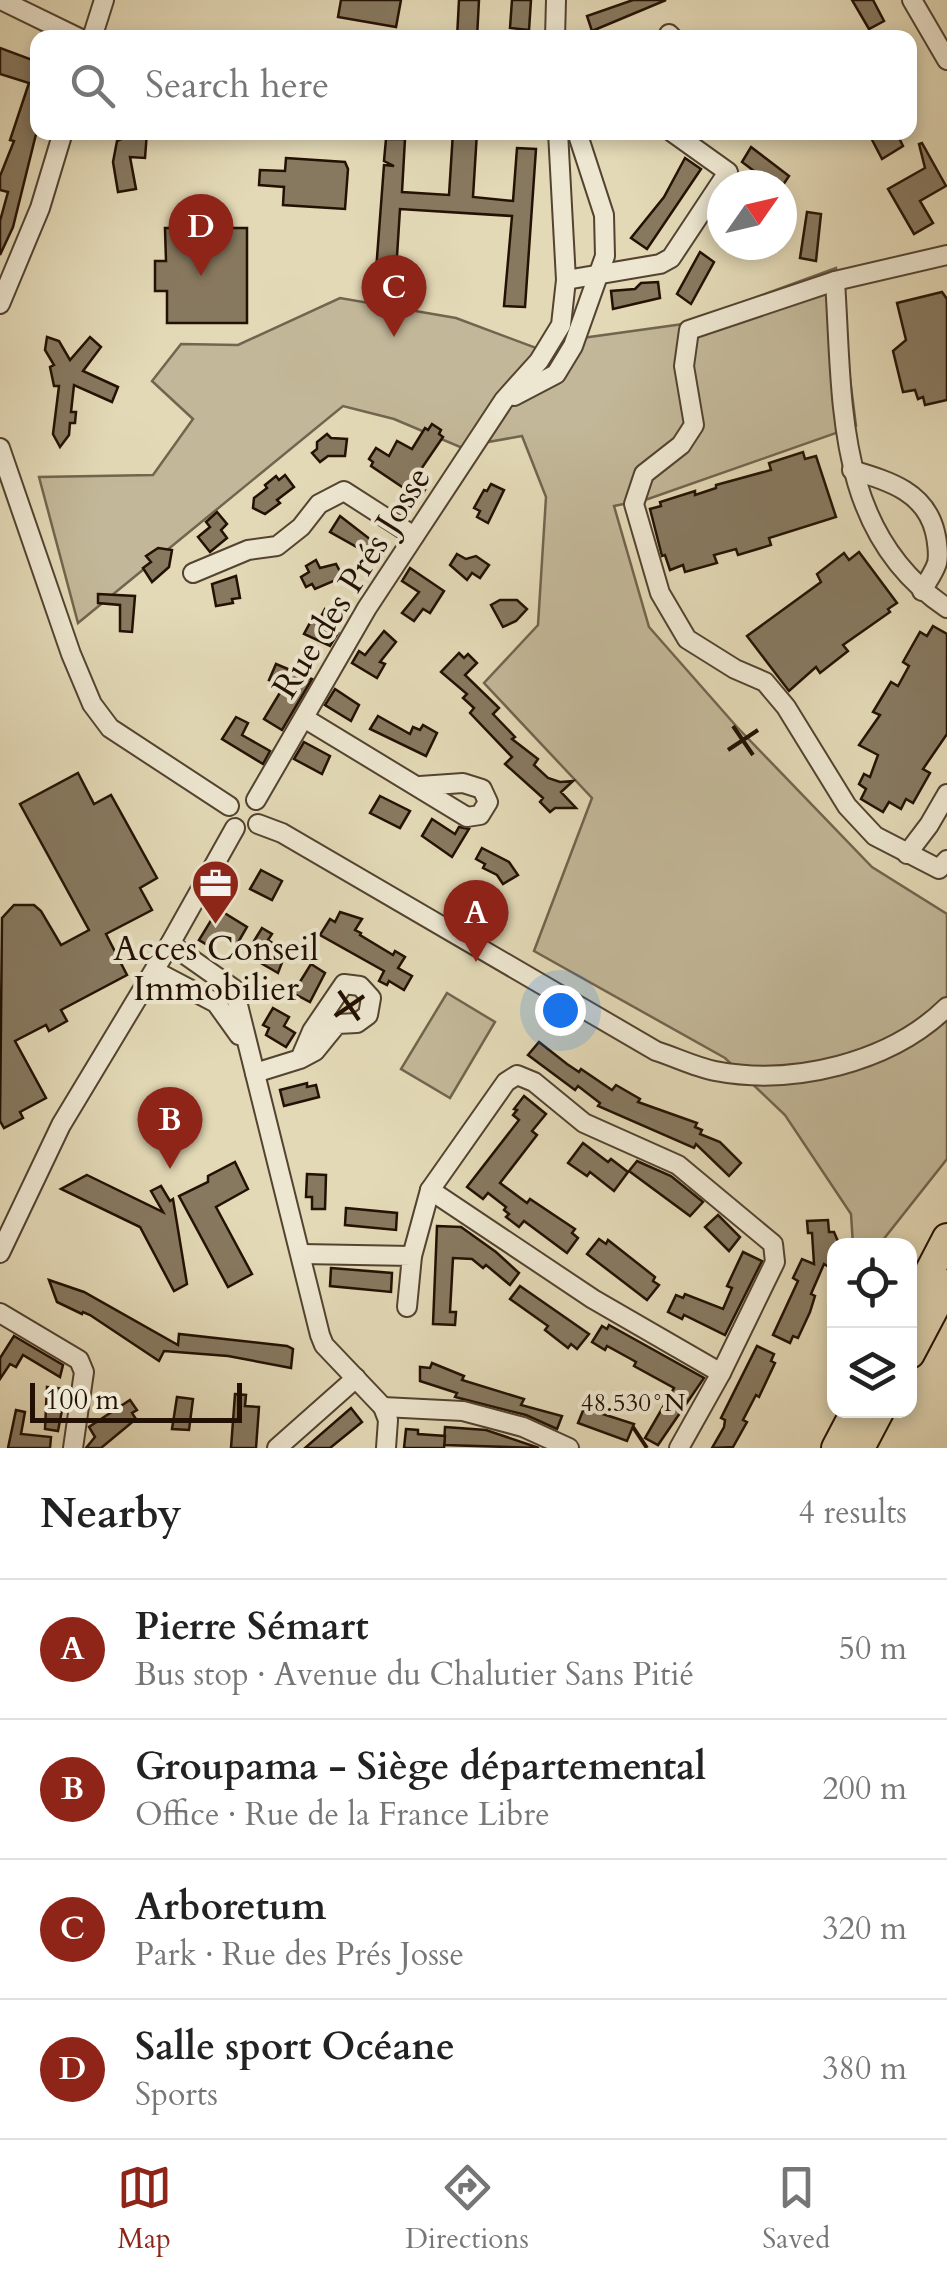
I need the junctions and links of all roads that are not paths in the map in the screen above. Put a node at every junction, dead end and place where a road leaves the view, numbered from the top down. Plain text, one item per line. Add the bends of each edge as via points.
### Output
1 (2, 0) edge
2 (104, 0) edge
3 (556, 0) edge
4 (912, 0) edge
5 (63, 30) edge
6 (98, 30) edge
7 (556, 30) edge
8 (947, 60) edge
9 (61, 140) edge
10 (558, 140) edge
11 (580, 140) edge
12 (684, 140) edge
13 (705, 140) edge
14 (699, 150) junction
15 (947, 255) edge
16 (598, 273) junction
17 (566, 280) junction
18 (835, 281) junction
19 (0, 304) edge
20 (504, 400) junction
21 (0, 448) edge
22 (852, 470) junction
23 (414, 536) junction
24 (193, 574) dead end
25 (922, 591) junction
26 (947, 608) edge
27 (304, 718) junction
28 (420, 786) dead end
29 (947, 794) edge
30 (256, 800) junction
31 (229, 806) junction
32 (258, 824) junction
33 (235, 828) junction
34 (907, 854) junction
35 (947, 860) edge
36 (170, 944) junction
37 (154, 970) junction
38 (947, 1007) edge
39 (248, 1051) junction
40 (300, 1059) junction
41 (254, 1073) junction
42 (430, 1190) junction
43 (947, 1238) edge
44 (2, 1244) edge
45 (302, 1254) junction
46 (412, 1256) junction
47 (947, 1284) edge
48 (917, 1296) edge
49 (407, 1306) dead end
50 (0, 1313) edge
51 (917, 1341) edge
52 (722, 1373) junction
53 (356, 1378) junction
54 (382, 1407) junction
55 (852, 1418) edge
56 (876, 1418) edge
57 (73, 1448) edge
58 (277, 1448) edge
59 (386, 1448) edge
60 (570, 1448) edge
61 (679, 1448) edge
62 (836, 1448) edge
63 (860, 1448) edge

1 - 5 street
2 - 6 street
3 - 7 street
4 - 8 street
9 - 19 street
10 - 17 street, Rue des Prés Josse
11 - 16 street, Rue des Prés Josse via 604,215 607,246
12 - 14 street
13 - 14 street
14 - 16 street via 728,172 676,253 660,264
15 - 18 street
16 - 17 street
16 - 20 street, Rue des Prés Josse via 574,346 556,374
17 - 20 street, Rue des Prés Josse via 560,325
18 - 22 street
18 - 34 street via 688,330 684,366 694,426 644,474 634,504 656,586 687,639 765,682 847,806 875,836
20 - 23 street, Rue des Prés Josse
21 - 31 street via 92,704 110,728
22 - 25 street via 886,548
22 - 25 street via 887,480 917,498 930,516 937,562
23 - 24 street via 344,491 319,504 277,546 248,550
23 - 27 street, Rue des Prés Josse
25 - 26 street
27 - 28 street
27 - 30 street, Rue des Prés Josse
29 - 34 street
30 - 31 street via 241,796
30 - 32 street via 262,809
31 - 33 street
32 - 33 street
32 - 38 street via 656,1051 715,1070 817,1070 888,1046
33 - 36 street
34 - 35 street via 939,869
36 - 37 street
36 - 39 street via 234,989
37 - 39 street via 216,1003
37 - 44 street via 62,1125
39 - 41 street
40 - 40 street via 344,984 360,986 370,998 368,1014 357,1023 337,1024 315,1052
40 - 41 street
41 - 45 street
42 - 46 street
42 - 52 street via 593,1299
42 - 52 street via 506,1082 517,1076 584,1123 678,1166 773,1244 775,1262
43 - 48 highway
45 - 46 street
45 - 53 street via 324,1345
46 - 49 street
47 - 51 highway
50 - 57 street via 79,1360 84,1372
52 - 61 street
53 - 54 street
53 - 58 street
54 - 59 street
54 - 60 street via 463,1411
55 - 62 highway
56 - 63 highway

